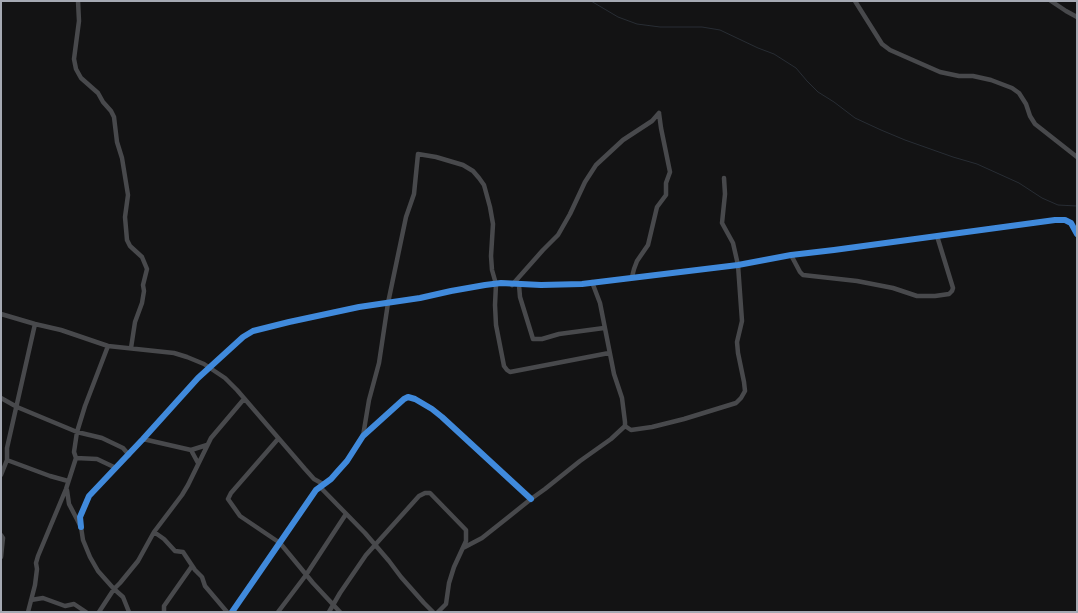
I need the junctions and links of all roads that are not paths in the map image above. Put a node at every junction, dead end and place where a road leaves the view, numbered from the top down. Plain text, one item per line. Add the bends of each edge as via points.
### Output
1 (78, 1) edge
2 (855, 1) edge
3 (1051, 1) edge
4 (1077, 17) edge
5 (1077, 157) edge
6 (724, 178) dead end
7 (1077, 234) edge
8 (937, 236) junction
9 (791, 255) junction
10 (738, 264) junction
11 (520, 275) junction
12 (632, 278) junction
13 (592, 282) junction
14 (496, 284) junction
15 (512, 284) junction
16 (528, 284) junction
17 (519, 285) junction
18 (388, 303) junction
19 (1, 314) edge
20 (35, 324) junction
21 (604, 328) junction
22 (108, 346) junction
23 (131, 348) junction
24 (609, 353) junction
25 (209, 367) junction
26 (1, 398) edge
27 (244, 399) junction
28 (17, 406) junction
29 (625, 426) junction
30 (77, 432) junction
31 (363, 436) junction
32 (143, 439) junction
33 (278, 439) junction
34 (208, 444) junction
35 (123, 448) junction
36 (135, 448) junction
37 (190, 450) junction
38 (129, 454) junction
39 (76, 458) junction
40 (7, 460) junction
41 (198, 464) junction
42 (116, 468) junction
43 (1, 475) edge
44 (314, 479) junction
45 (68, 482) junction
46 (320, 487) junction
47 (66, 489) junction
48 (531, 499) junction
49 (346, 514) junction
50 (80, 527) junction
51 (154, 532) junction
52 (1, 535) edge
53 (280, 543) junction
54 (375, 544) junction
55 (463, 548) junction
56 (1, 557) edge
57 (192, 566) junction
58 (306, 574) junction
59 (114, 589) junction
60 (31, 600) junction
61 (334, 604) junction
62 (28, 612) edge
63 (86, 612) edge
64 (99, 612) edge
65 (130, 612) edge
66 (164, 612) edge
67 (227, 612) edge
68 (232, 612) edge
69 (278, 612) edge
70 (329, 612) edge
71 (340, 612) edge
72 (433, 612) edge
73 (438, 612) edge

1 - 23 street via 76,69 114,117 128,194 127,240 142,257 147,269
2 - 5 street via 882,44 890,50 940,72 973,76 1012,88 1019,93 1035,124
3 - 4 street
6 - 10 street via 722,223 734,243
7 - 8 street via 1071,223 1054,220
8 - 9 street
8 - 9 street via 954,288 949,294 935,296 917,296 857,281 803,275
9 - 10 street
10 - 12 street
10 - 29 street via 742,321 737,342 745,388 741,398 728,405 652,427 631,430
11 - 12 street via 558,235 596,165 659,113 670,172 666,195 657,207 648,245 637,261
11 - 15 street
11 - 16 street
12 - 13 street
13 - 16 street
13 - 21 street
14 - 15 street
14 - 18 street
14 - 18 street via 491,263 490,207 480,179 463,165 420,153 414,194
14 - 24 street via 496,325 504,366 510,372
15 - 17 street
16 - 17 street
17 - 21 street via 533,339
18 - 25 street via 253,331
18 - 31 street
19 - 20 street
20 - 22 street
20 - 28 street
21 - 24 street
22 - 23 street
22 - 30 street
23 - 25 street via 182,355
24 - 29 street via 622,398
25 - 27 street via 225,378
25 - 32 street
26 - 28 street
27 - 33 street
27 - 34 street
28 - 30 street
28 - 40 street
29 - 48 street
30 - 35 street via 102,438
30 - 39 street
31 - 46 street via 338,471
31 - 48 street via 404,399 415,399 442,417
32 - 36 street
32 - 37 street
33 - 44 street
33 - 53 street via 228,499 240,516
34 - 37 street
34 - 41 street
35 - 36 street
35 - 38 street
36 - 38 street
37 - 41 street
38 - 42 street
39 - 42 street via 97,459
39 - 45 street
40 - 43 street
40 - 45 street
41 - 51 street via 185,490
42 - 50 street via 89,496 80,517
44 - 46 street
44 - 46 street
45 - 47 street
46 - 49 street
46 - 53 street
47 - 50 street
47 - 60 street via 38,556
48 - 55 street via 482,538
49 - 54 street
49 - 58 street
50 - 59 street via 95,566
51 - 57 street via 175,551 183,552
51 - 59 street via 138,561
52 - 56 street
53 - 58 street
53 - 68 street
54 - 55 street via 419,496 430,493 466,530
54 - 61 street
54 - 72 street
55 - 73 street via 449,583 446,604
57 - 66 street via 164,606
57 - 67 street
58 - 61 street
58 - 69 street
59 - 64 street
59 - 65 street via 123,597
60 - 62 street
60 - 63 street via 43,598 65,606 74,604
61 - 70 street
61 - 71 street

